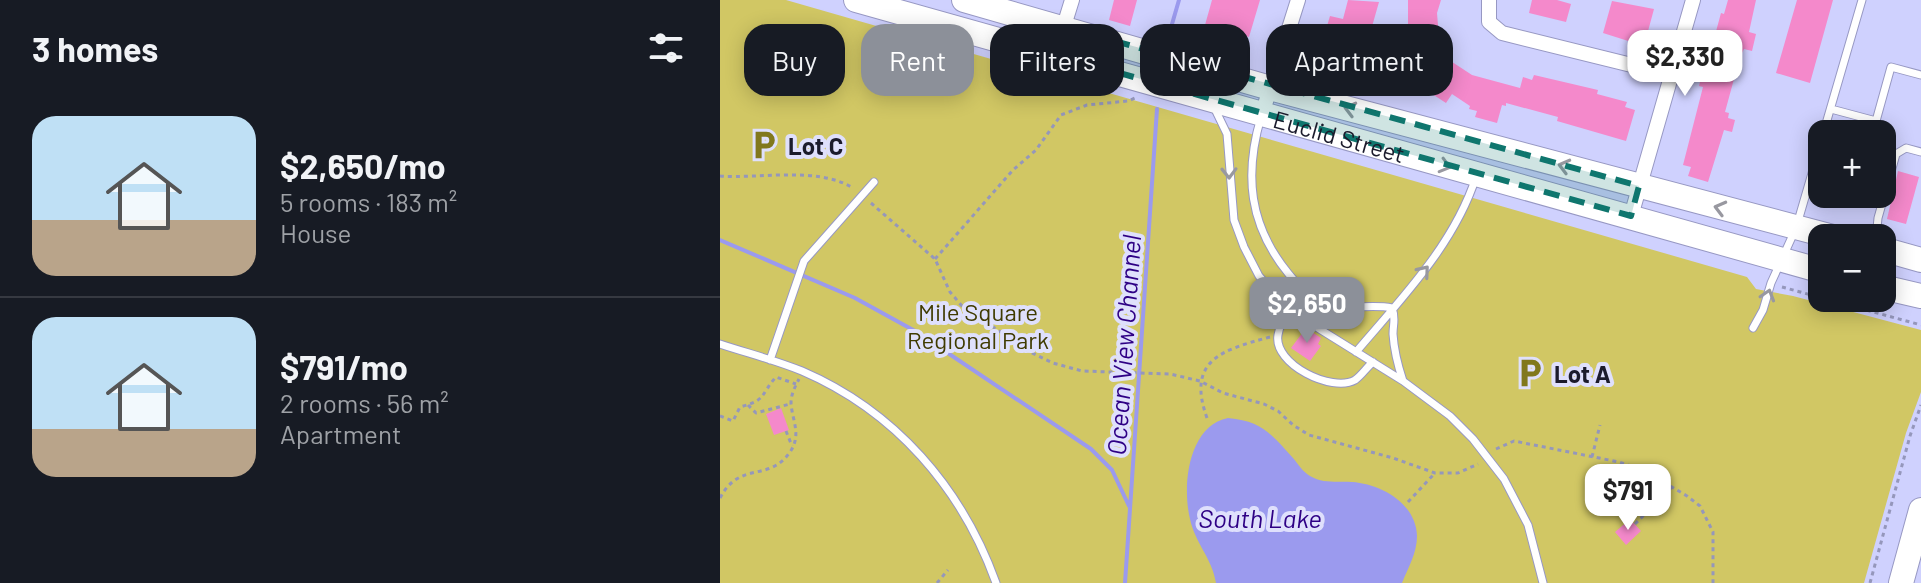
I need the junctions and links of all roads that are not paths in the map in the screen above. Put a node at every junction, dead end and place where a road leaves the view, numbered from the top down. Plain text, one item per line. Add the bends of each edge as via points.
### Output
1 (856, 0) edge
2 (964, 0) edge
3 (1072, 0) edge
4 (1298, 0) edge
5 (1489, 0) edge
6 (1693, 0) edge
7 (1862, 0) edge
8 (1053, 24) edge
9 (1065, 24) edge
10 (1290, 24) edge
11 (990, 37) edge
12 (1124, 45) edge
13 (1124, 75) edge
14 (1672, 75) junction
15 (1921, 75) edge
16 (1266, 87) edge
17 (1268, 96) edge
18 (1300, 96) edge
19 (1210, 99) junction
20 (1831, 109) junction
21 (1262, 114) junction
22 (1828, 120) edge
23 (1921, 152) edge
24 (1477, 175) junction
25 (874, 182) dead end
26 (1639, 186) junction
27 (1808, 188) edge
28 (1631, 216) junction
29 (1877, 224) edge
30 (1796, 228) junction
31 (1808, 231) edge
32 (1896, 253) edge
33 (1921, 260) edge
34 (1808, 271) edge
35 (1776, 272) junction
36 (1896, 290) edge
37 (1306, 293) junction
38 (1921, 296) edge
39 (1392, 308) junction
40 (1289, 310) junction
41 (1753, 328) dead end
42 (720, 344) edge
43 (1356, 352) junction
44 (770, 360) junction
45 (1373, 362) junction
46 (1403, 381) junction
47 (1921, 510) edge
48 (996, 583) edge
49 (1543, 583) edge
50 (1901, 583) edge

1 - 11 main road, Euclid Street
2 - 8 main road, Euclid Street
3 - 9 street
4 - 10 street
5 - 14 street via 1489,22 1502,33
6 - 14 street
7 - 20 lane
12 - 16 main road, Euclid Street
13 - 19 main road, Euclid Street
14 - 26 street
15 - 20 lane via 1891,67 1876,121
17 - 21 street
26 -> 18 main road, Euclid Street
19 - 21 main road, Euclid Street
19 -> 40 lane via 1227,134 1234,220 1244,247 1259,276
20 - 22 lane
21 -> 24 main road, Euclid Street
21 - 37 lane via 1251,157 1260,226 1274,255
23 - 29 lane via 1906,148 1896,154
24 - 28 main road, Euclid Street
39 -> 24 lane via 1451,232
25 - 44 lane via 804,261
26 - 28 street
30 -> 26 main road, Euclid Street
27 - 30 lane
28 - 35 main road, Euclid Street
30 - 31 main road, Euclid Street
30 - 35 lane
32 - 33 main road
34 - 35 main road, Euclid Street
41 -> 35 lane
36 - 38 main road
37 - 39 lane via 1329,305
37 - 40 lane
39 - 43 lane
39 - 46 lane
40 - 43 lane
40 - 45 lane via 1278,337 1284,357 1294,367 1332,384 1355,380
42 - 44 lane
43 - 45 lane
44 - 48 lane via 870,410 903,437 967,516
45 - 46 lane
46 - 49 lane via 1450,416 1487,457 1528,525
47 - 50 main road

